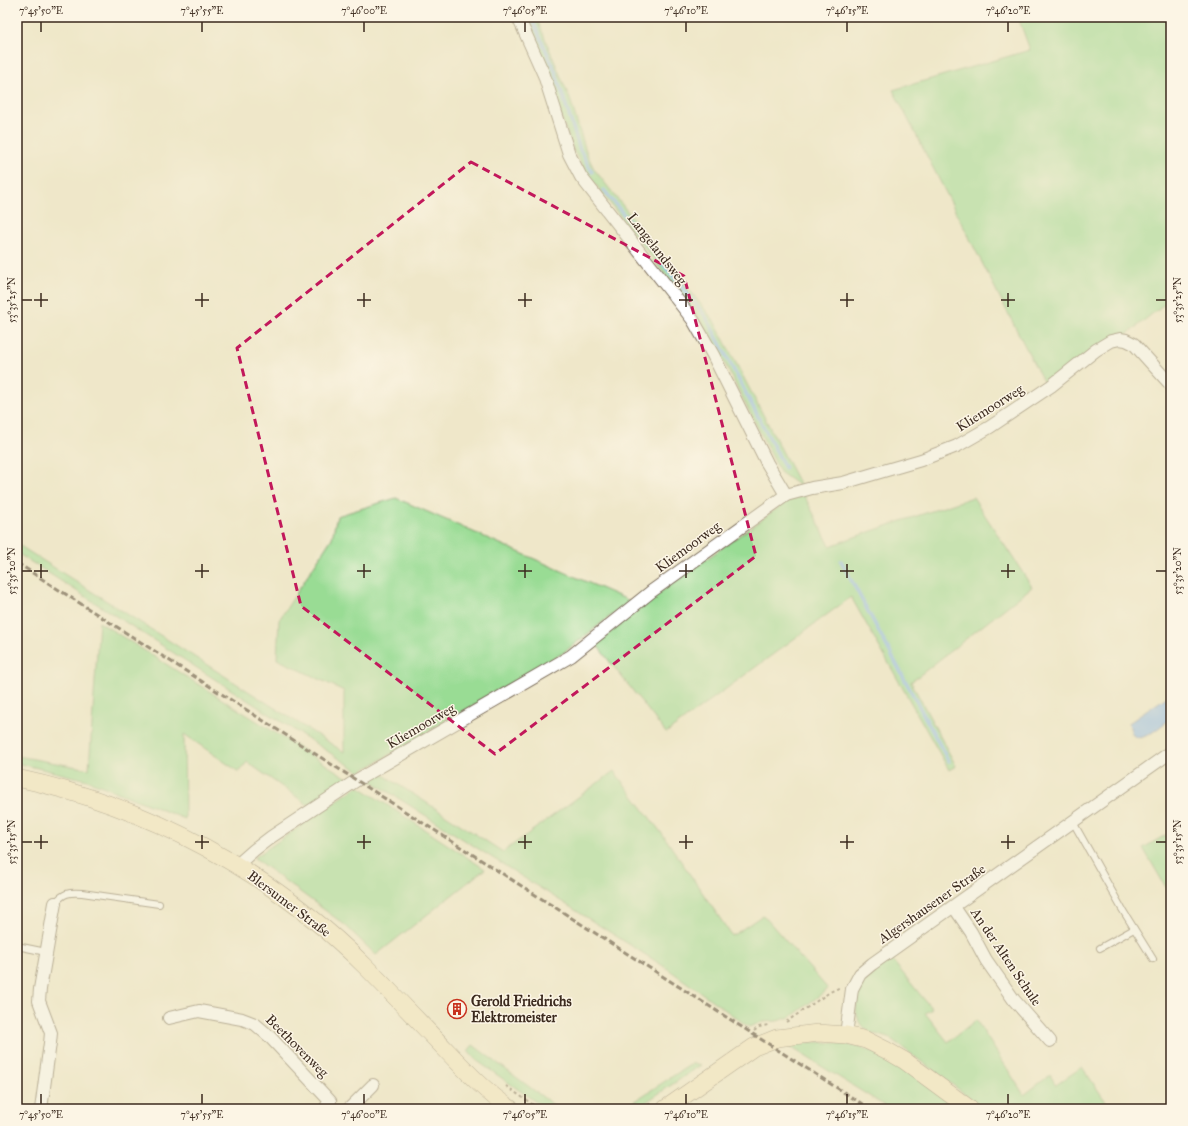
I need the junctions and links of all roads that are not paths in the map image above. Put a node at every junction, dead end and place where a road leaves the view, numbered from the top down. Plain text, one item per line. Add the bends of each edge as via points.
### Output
1 (518, 17) edge
2 (1171, 385) edge
3 (786, 495) junction
4 (1171, 752) edge
5 (17, 778) edge
6 (1072, 822) junction
7 (237, 865) junction
8 (55, 903) joint
9 (159, 904) dead end
10 (954, 907) junction
11 (1134, 929) junction
12 (17, 946) edge
13 (1100, 948) dead end
14 (46, 952) junction
15 (1153, 959) dead end
16 (169, 1018) dead end
17 (846, 1035) junction
18 (1050, 1041) dead end
19 (373, 1085) dead end
20 (331, 1106) edge
21 (41, 1109) edge
22 (349, 1109) edge
23 (510, 1109) edge
24 (665, 1109) edge
25 (970, 1109) edge

1 - 3 street, Langelandsweg via 544,75 569,154 581,177 692,320
2 - 3 street, Kliemoorweg via 1134,344 1120,339 1111,341 1029,402 957,446 921,460 843,483
3 - 7 street, Kliemoorweg via 652,591 571,656 357,780 271,837
4 - 6 street, Algershausener Straße
5 - 7 main road, Blersumer Straße via 92,797 133,813 210,848
6 - 10 street, Algershausener Straße
6 - 11 lane
7 - 23 main road, Blersumer Straße via 321,926 364,965 469,1073
8 - 9 lane via 70,892
8 - 14 street
10 - 17 street, Algershausener Straße via 860,974 852,988
10 - 18 street, An der Alten Schule via 1014,1000
11 - 13 lane
11 - 15 lane
12 - 14 lane
14 - 21 street via 39,1001 51,1033
16 - 20 street, Beethovenweg via 198,1011 255,1024 269,1036
17 - 24 main road via 798,1035 777,1038 754,1047
17 - 25 main road via 866,1040 905,1061
19 - 22 street

